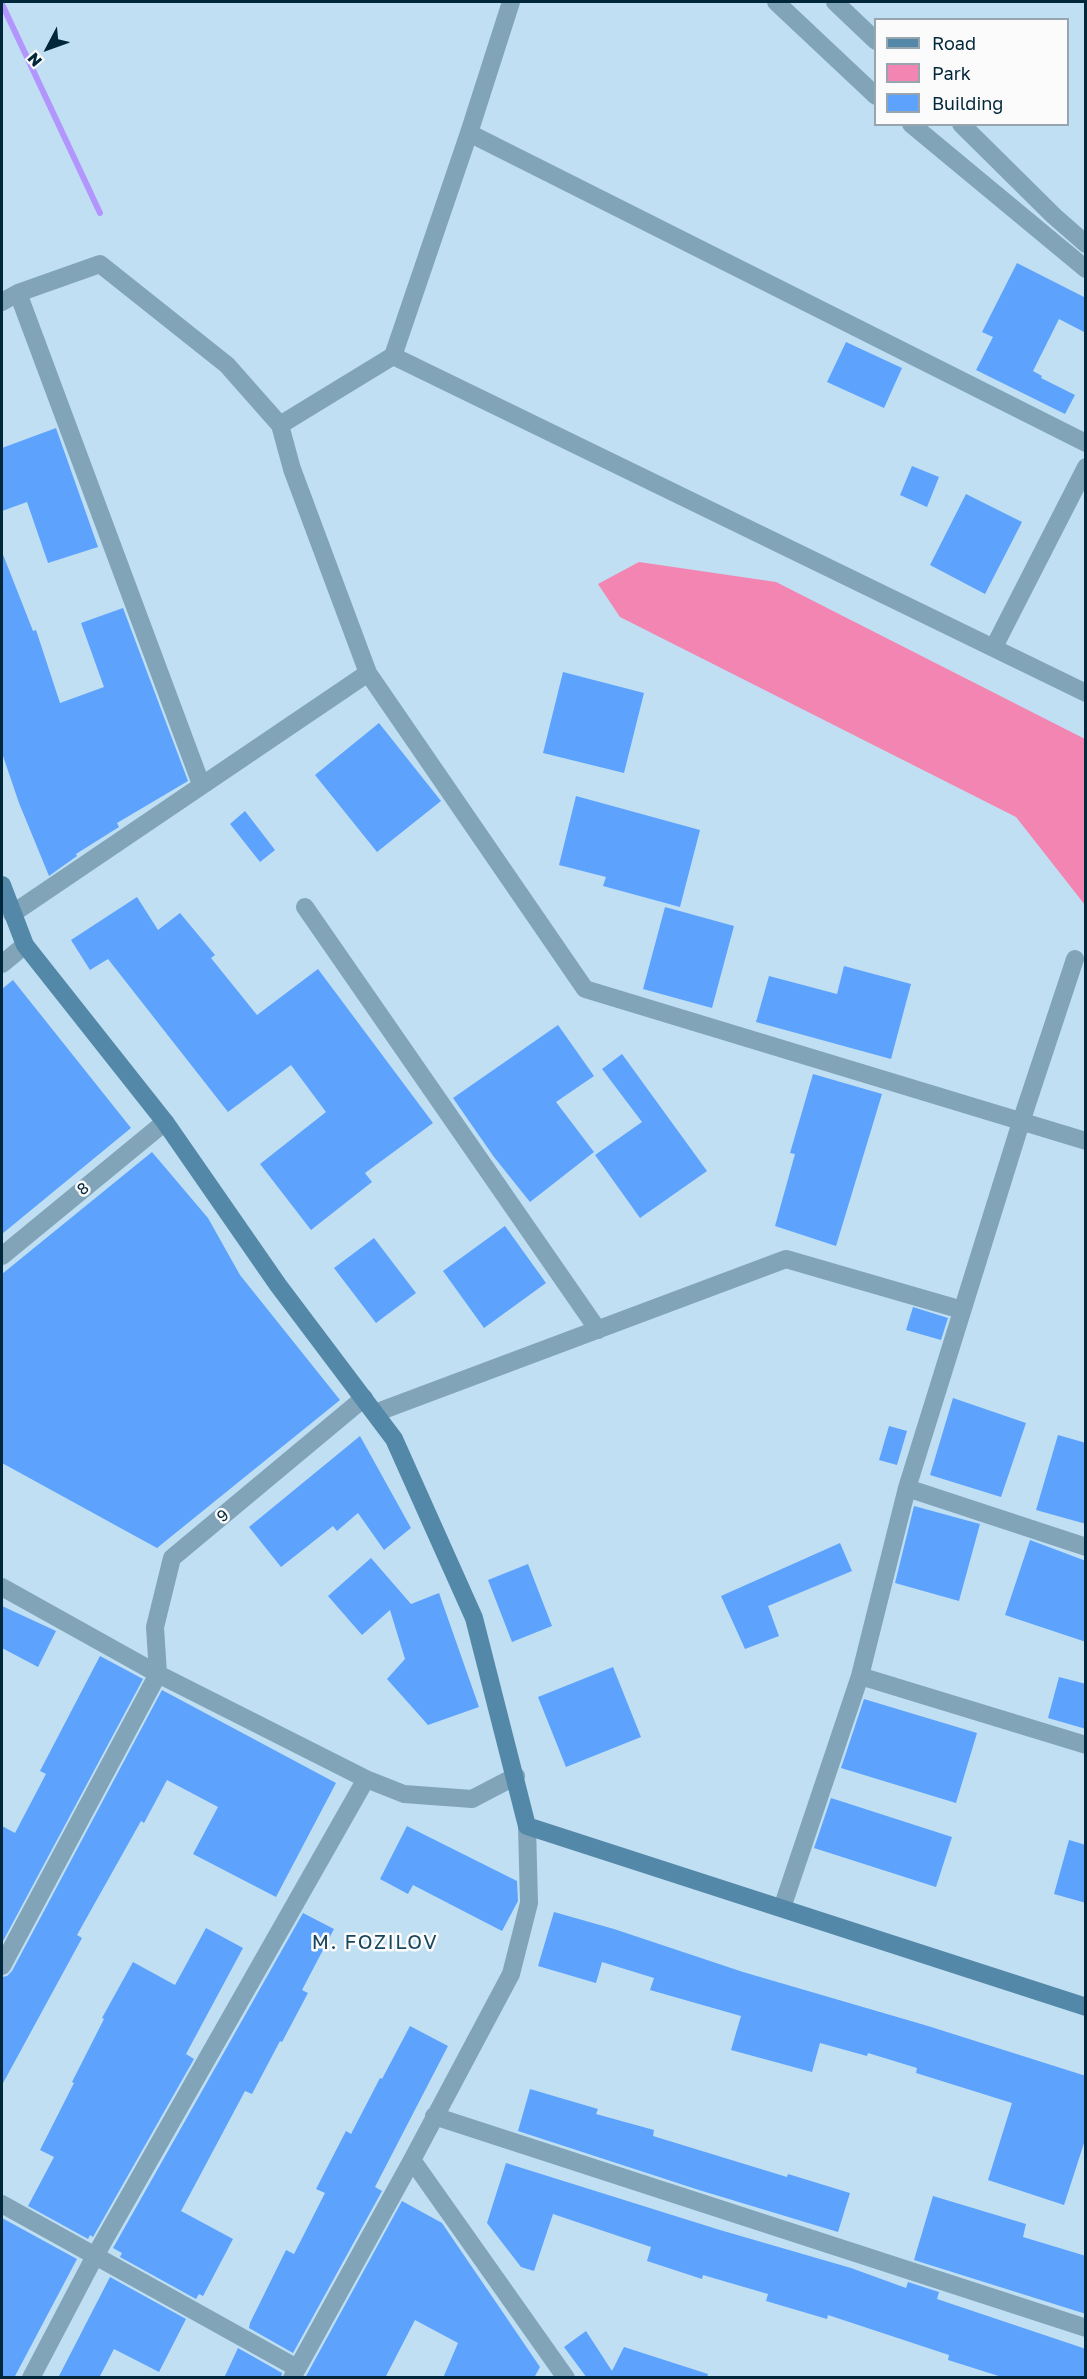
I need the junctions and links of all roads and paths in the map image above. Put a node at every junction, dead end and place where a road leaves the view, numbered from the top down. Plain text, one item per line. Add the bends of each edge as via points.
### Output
1 (511, 2) edge
2 (776, 2) edge
3 (835, 2) edge
4 (874, 39) edge
5 (874, 94) edge
6 (912, 126) edge
7 (963, 126) edge
8 (469, 133) junction
9 (1086, 244) edge
10 (1086, 269) edge
11 (18, 293) junction
12 (2, 302) edge
13 (393, 356) junction
14 (280, 425) junction
15 (1086, 443) edge
16 (1086, 467) edge
17 (994, 647) junction
18 (368, 673) junction
19 (1086, 693) edge
20 (201, 784) junction
21 (2, 885) edge
22 (304, 907) dead end
23 (12, 914) junction
24 (25, 945) junction
25 (1075, 959) dead end
26 (2, 964) edge
27 (165, 1122) junction
28 (1021, 1122) junction
29 (1086, 1141) edge
30 (2, 1256) edge
31 (962, 1310) junction
32 (598, 1330) junction
33 (364, 1398) junction
34 (375, 1413) junction
35 (907, 1488) junction
36 (1086, 1547) edge
37 (2, 1587) edge
38 (158, 1674) junction
39 (860, 1676) junction
40 (1086, 1745) edge
41 (516, 1776) junction
42 (366, 1779) junction
43 (527, 1826) junction
44 (782, 1908) junction
45 (2, 1966) edge
46 (1086, 2007) edge
47 (434, 2116) junction
48 (412, 2160) junction
49 (2, 2204) edge
50 (95, 2256) junction
51 (1086, 2328) edge
52 (295, 2373) edge
53 (558, 2373) edge
54 (31, 2378) edge

1 - 8 street
2 - 5 street
3 - 4 street
6 - 10 street
7 - 9 street
8 - 13 street
8 - 15 street
11 - 12 street
11 - 14 street via 100,264 227,365
11 - 20 street
13 - 14 street
13 - 17 street
14 - 18 street via 292,468
16 - 17 street
17 - 19 street
18 - 20 street
18 - 28 street via 585,989
20 - 23 street
21 - 23 street
22 - 32 street
23 - 24 street
24 - 26 street
24 - 27 street
25 - 28 street
27 - 30 street, 8
27 - 33 street via 278,1285
28 - 29 street
28 - 31 street
31 - 32 street via 786,1259
31 - 35 street
32 - 34 street
33 - 34 street
33 - 38 street, 9 via 172,1558 155,1627
34 - 41 street via 394,1439 474,1618
35 - 36 street
35 - 39 street
37 - 38 street
38 - 42 street
38 - 45 street
39 - 40 street
39 - 44 street
41 - 42 street via 472,1799 405,1794
41 - 43 street
42 - 50 street
43 - 44 street
43 - 47 street via 529,1903 511,1974
44 - 46 street
47 - 48 street
47 - 51 street
48 - 52 street
48 - 53 street
49 - 50 street
50 - 52 street
50 - 54 street

